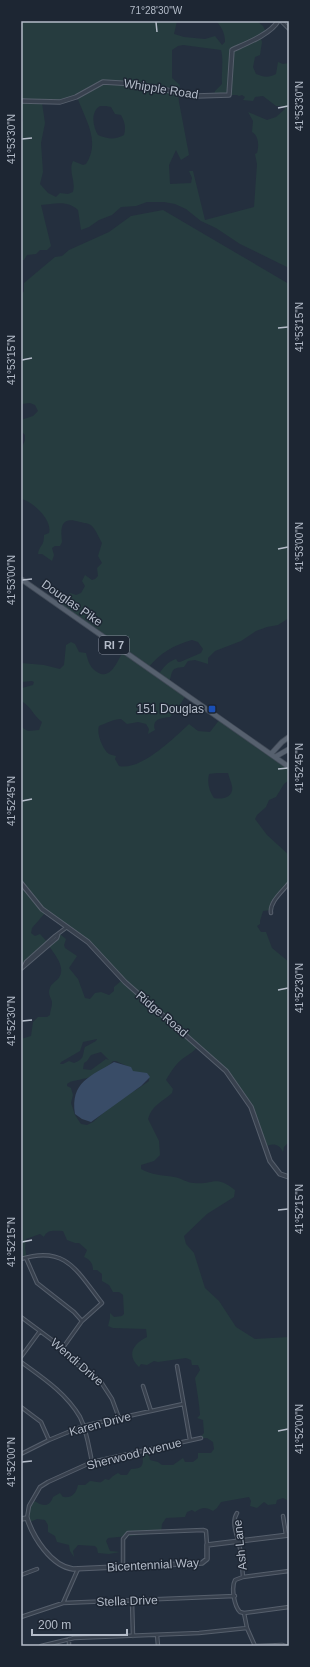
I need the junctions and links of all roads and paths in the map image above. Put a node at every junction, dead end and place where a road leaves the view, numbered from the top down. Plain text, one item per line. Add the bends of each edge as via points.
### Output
1 (278, 21) edge
2 (281, 21) edge
3 (289, 29) edge
4 (21, 101) edge
5 (21, 579) edge
6 (289, 737) edge
7 (289, 749) edge
8 (273, 755) junction
9 (289, 767) edge
10 (21, 883) edge
11 (289, 883) edge
12 (271, 913) dead end
13 (67, 927) junction
14 (21, 968) edge
15 (289, 1177) edge
16 (26, 1258) junction
17 (21, 1259) edge
18 (21, 1318) edge
19 (82, 1321) junction
20 (40, 1331) junction
21 (62, 1349) junction
22 (21, 1357) edge
23 (21, 1362) edge
24 (177, 1366) dead end
25 (143, 1386) dead end
26 (183, 1404) junction
27 (21, 1407) edge
28 (151, 1411) junction
29 (119, 1418) junction
30 (83, 1426) junction
31 (201, 1438) dead end
32 (49, 1440) junction
33 (190, 1440) junction
34 (21, 1454) edge
35 (92, 1462) junction
36 (237, 1513) dead end
37 (283, 1516) dead end
38 (27, 1518) junction
39 (21, 1520) edge
40 (287, 1535) edge
41 (238, 1541) junction
42 (207, 1545) junction
43 (123, 1567) junction
44 (78, 1568) junction
45 (37, 1569) dead end
46 (289, 1571) edge
47 (21, 1575) edge
48 (243, 1577) junction
49 (235, 1596) junction
50 (132, 1601) junction
51 (63, 1603) junction
52 (289, 1607) edge
53 (244, 1613) junction
54 (21, 1617) edge
55 (247, 1628) junction
56 (156, 1634) junction
57 (134, 1636) junction
58 (69, 1639) junction
59 (41, 1646) edge
60 (69, 1646) edge
61 (158, 1646) edge
62 (255, 1646) edge
63 (286, 1646) edge

1 - 4 street, Whipple Road via 263,34 232,50 228,95 196,96 136,84 103,82 76,97 60,102
2 - 3 street
5 - 8 main road, Douglas Pike / RI 7
6 - 8 main road
7 - 8 main road
8 - 9 main road, Douglas Pike / RI 7
10 - 13 street, Ridge Road via 42,909
11 - 12 street via 272,904
13 - 14 street
13 - 15 street, Ridge Road via 88,942 125,982 227,1071 251,1107 264,1147 274,1166 280,1174
16 - 17 street
16 - 19 street via 36,1284
16 - 19 street via 49,1255 66,1261 74,1268 102,1303
18 - 20 street, Wendi Drive
19 - 21 street
20 - 21 street, Wendi Drive
20 - 22 street
21 - 29 street, Wendi Drive via 108,1390
23 - 30 street via 64,1395
24 - 26 street
25 - 28 street
26 - 28 street, Karen Drive
26 - 33 street
27 - 32 street via 41,1422
28 - 29 street, Karen Drive
29 - 30 street, Karen Drive
30 - 32 street, Karen Drive
30 - 35 street
31 - 33 street, Sherwood Avenue
32 - 34 street, Karen Drive
33 - 35 street, Sherwood Avenue
35 - 38 street, Sherwood Avenue via 44,1484 29,1506
36 - 41 street, Ash Lane via 234,1522
37 - 40 street
38 - 39 street
38 - 44 street, Bicentennial Way via 32,1533 46,1552 62,1565
40 - 41 street, Bicentennial Way
41 - 42 street, Bicentennial Way
41 - 48 street, Ash Lane
42 - 43 street, Bicentennial Way via 207,1559 202,1563
42 - 43 street via 206,1531 203,1528 126,1534 123,1539
43 - 44 street, Bicentennial Way
44 - 51 street
45 - 47 street
46 - 48 street
48 - 49 street via 236,1578 233,1582
49 - 50 street, Stella Drive
49 - 53 street via 238,1610
50 - 51 street, Stella Drive
50 - 57 street
51 - 54 street, Stella Drive
52 - 53 street
53 - 55 street
55 - 56 street
55 - 62 street
56 - 57 street
56 - 61 street
57 - 58 street
58 - 59 street
58 - 60 street
62 - 63 street

